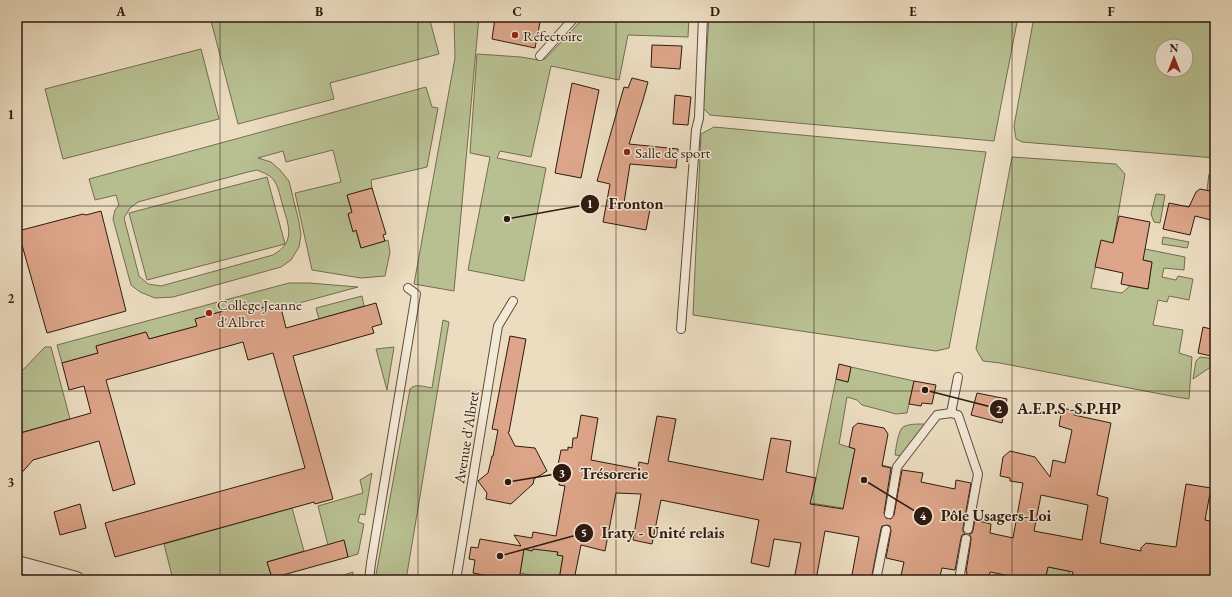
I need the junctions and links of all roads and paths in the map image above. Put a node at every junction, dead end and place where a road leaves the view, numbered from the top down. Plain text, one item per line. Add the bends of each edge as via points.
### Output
1 (575, 17) edge
2 (703, 17) edge
3 (540, 56) dead end
4 (408, 288) dead end
5 (513, 302) dead end
6 (681, 329) dead end
7 (958, 376) dead end
8 (951, 413) junction
9 (889, 514) dead end
10 (968, 529) dead end
11 (886, 530) dead end
12 (966, 539) dead end
13 (17, 564) edge
14 (76, 580) edge
15 (369, 580) edge
16 (456, 580) edge
17 (876, 580) edge
18 (959, 580) edge

1 - 3 lane
2 - 6 lane via 699,118
4 - 15 lane via 416,294
5 - 16 lane, Avenue d'Albret via 498,326
7 - 8 lane
8 - 9 lane via 937,415 898,467
8 - 10 lane via 958,415 978,474
11 - 17 lane
12 - 18 lane
13 - 14 street

